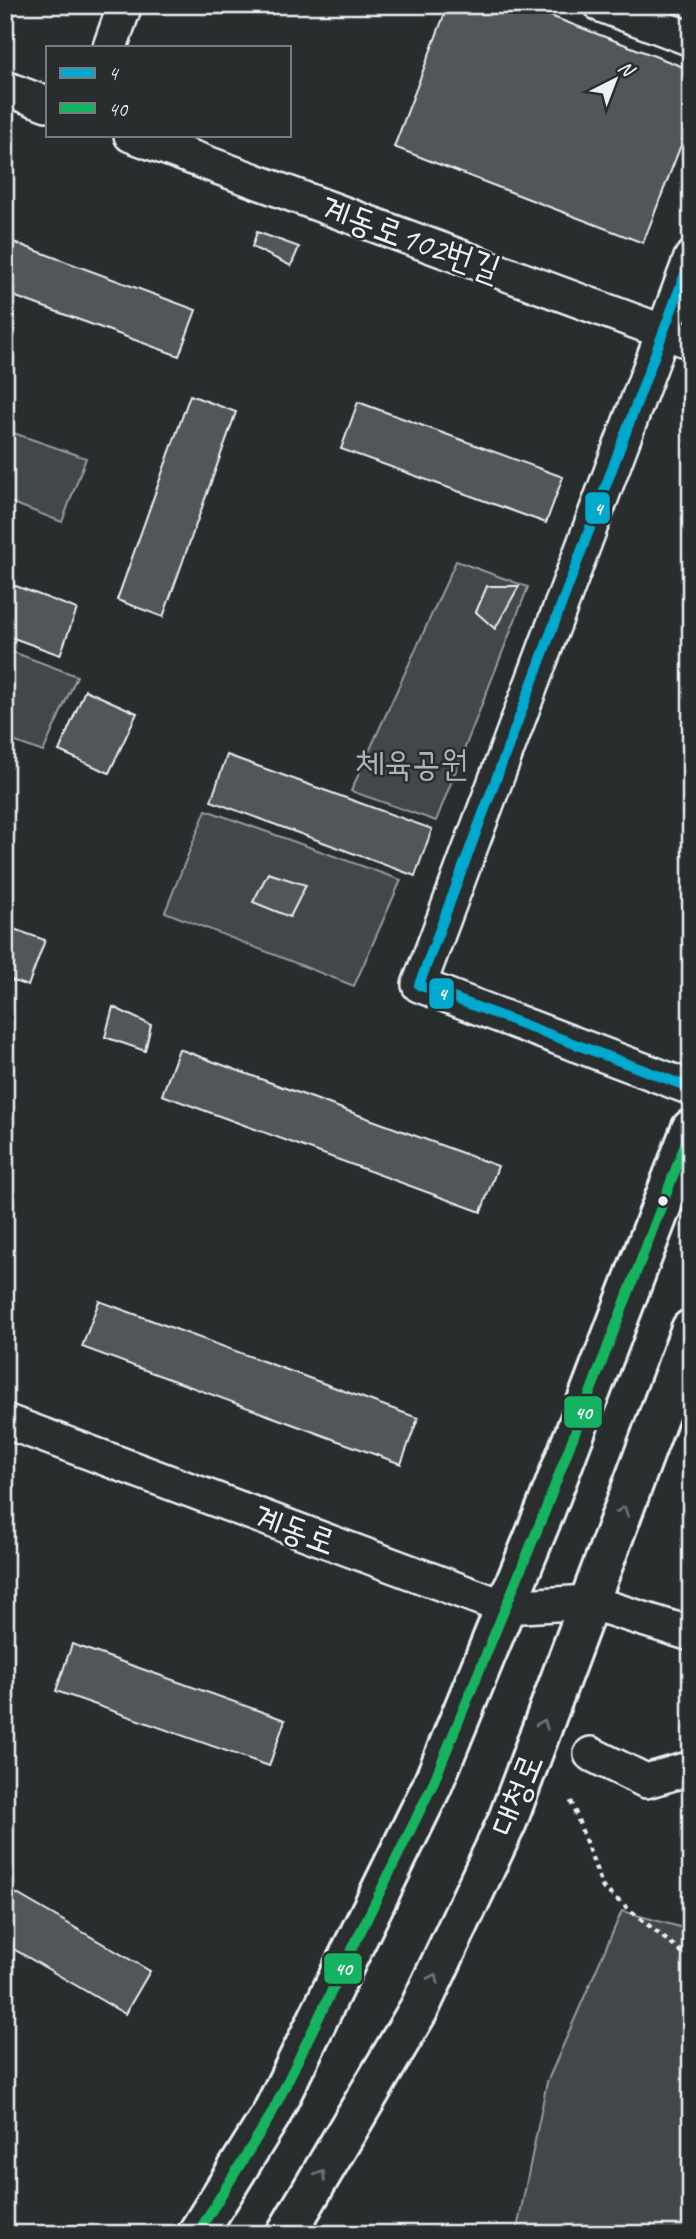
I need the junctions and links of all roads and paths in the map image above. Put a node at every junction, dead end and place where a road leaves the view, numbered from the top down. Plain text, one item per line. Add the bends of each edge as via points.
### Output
1 (125, 5) edge
2 (601, 5) edge
3 (691, 39) edge
4 (110, 46) edge
5 (5, 88) edge
6 (46, 104) edge
7 (134, 136) edge
8 (691, 258) edge
9 (677, 337) edge
10 (691, 1088) edge
11 (691, 1129) edge
12 (691, 1329) edge
13 (5, 1421) edge
14 (589, 1602) junction
15 (505, 1606) junction
16 (691, 1634) edge
17 (591, 1754) dead end
18 (691, 1768) edge
19 (571, 1801) dead end
20 (691, 1960) edge
21 (197, 2234) edge
22 (286, 2234) edge

1 - 4 street
2 - 3 street
5 - 6 street
7 - 9 street, 계동로102번길
8 - 9 street
9 - 10 street via 419,985
11 - 15 main road
14 -> 12 main road, 대청로
13 - 15 street, 계동로
14 - 15 street, 계동로
14 - 16 street
22 -> 14 main road, 대청로 via 419,2009 506,1822
15 - 21 main road via 432,1786 271,2115
17 - 18 street via 646,1781
19 - 20 path via 603,1888

